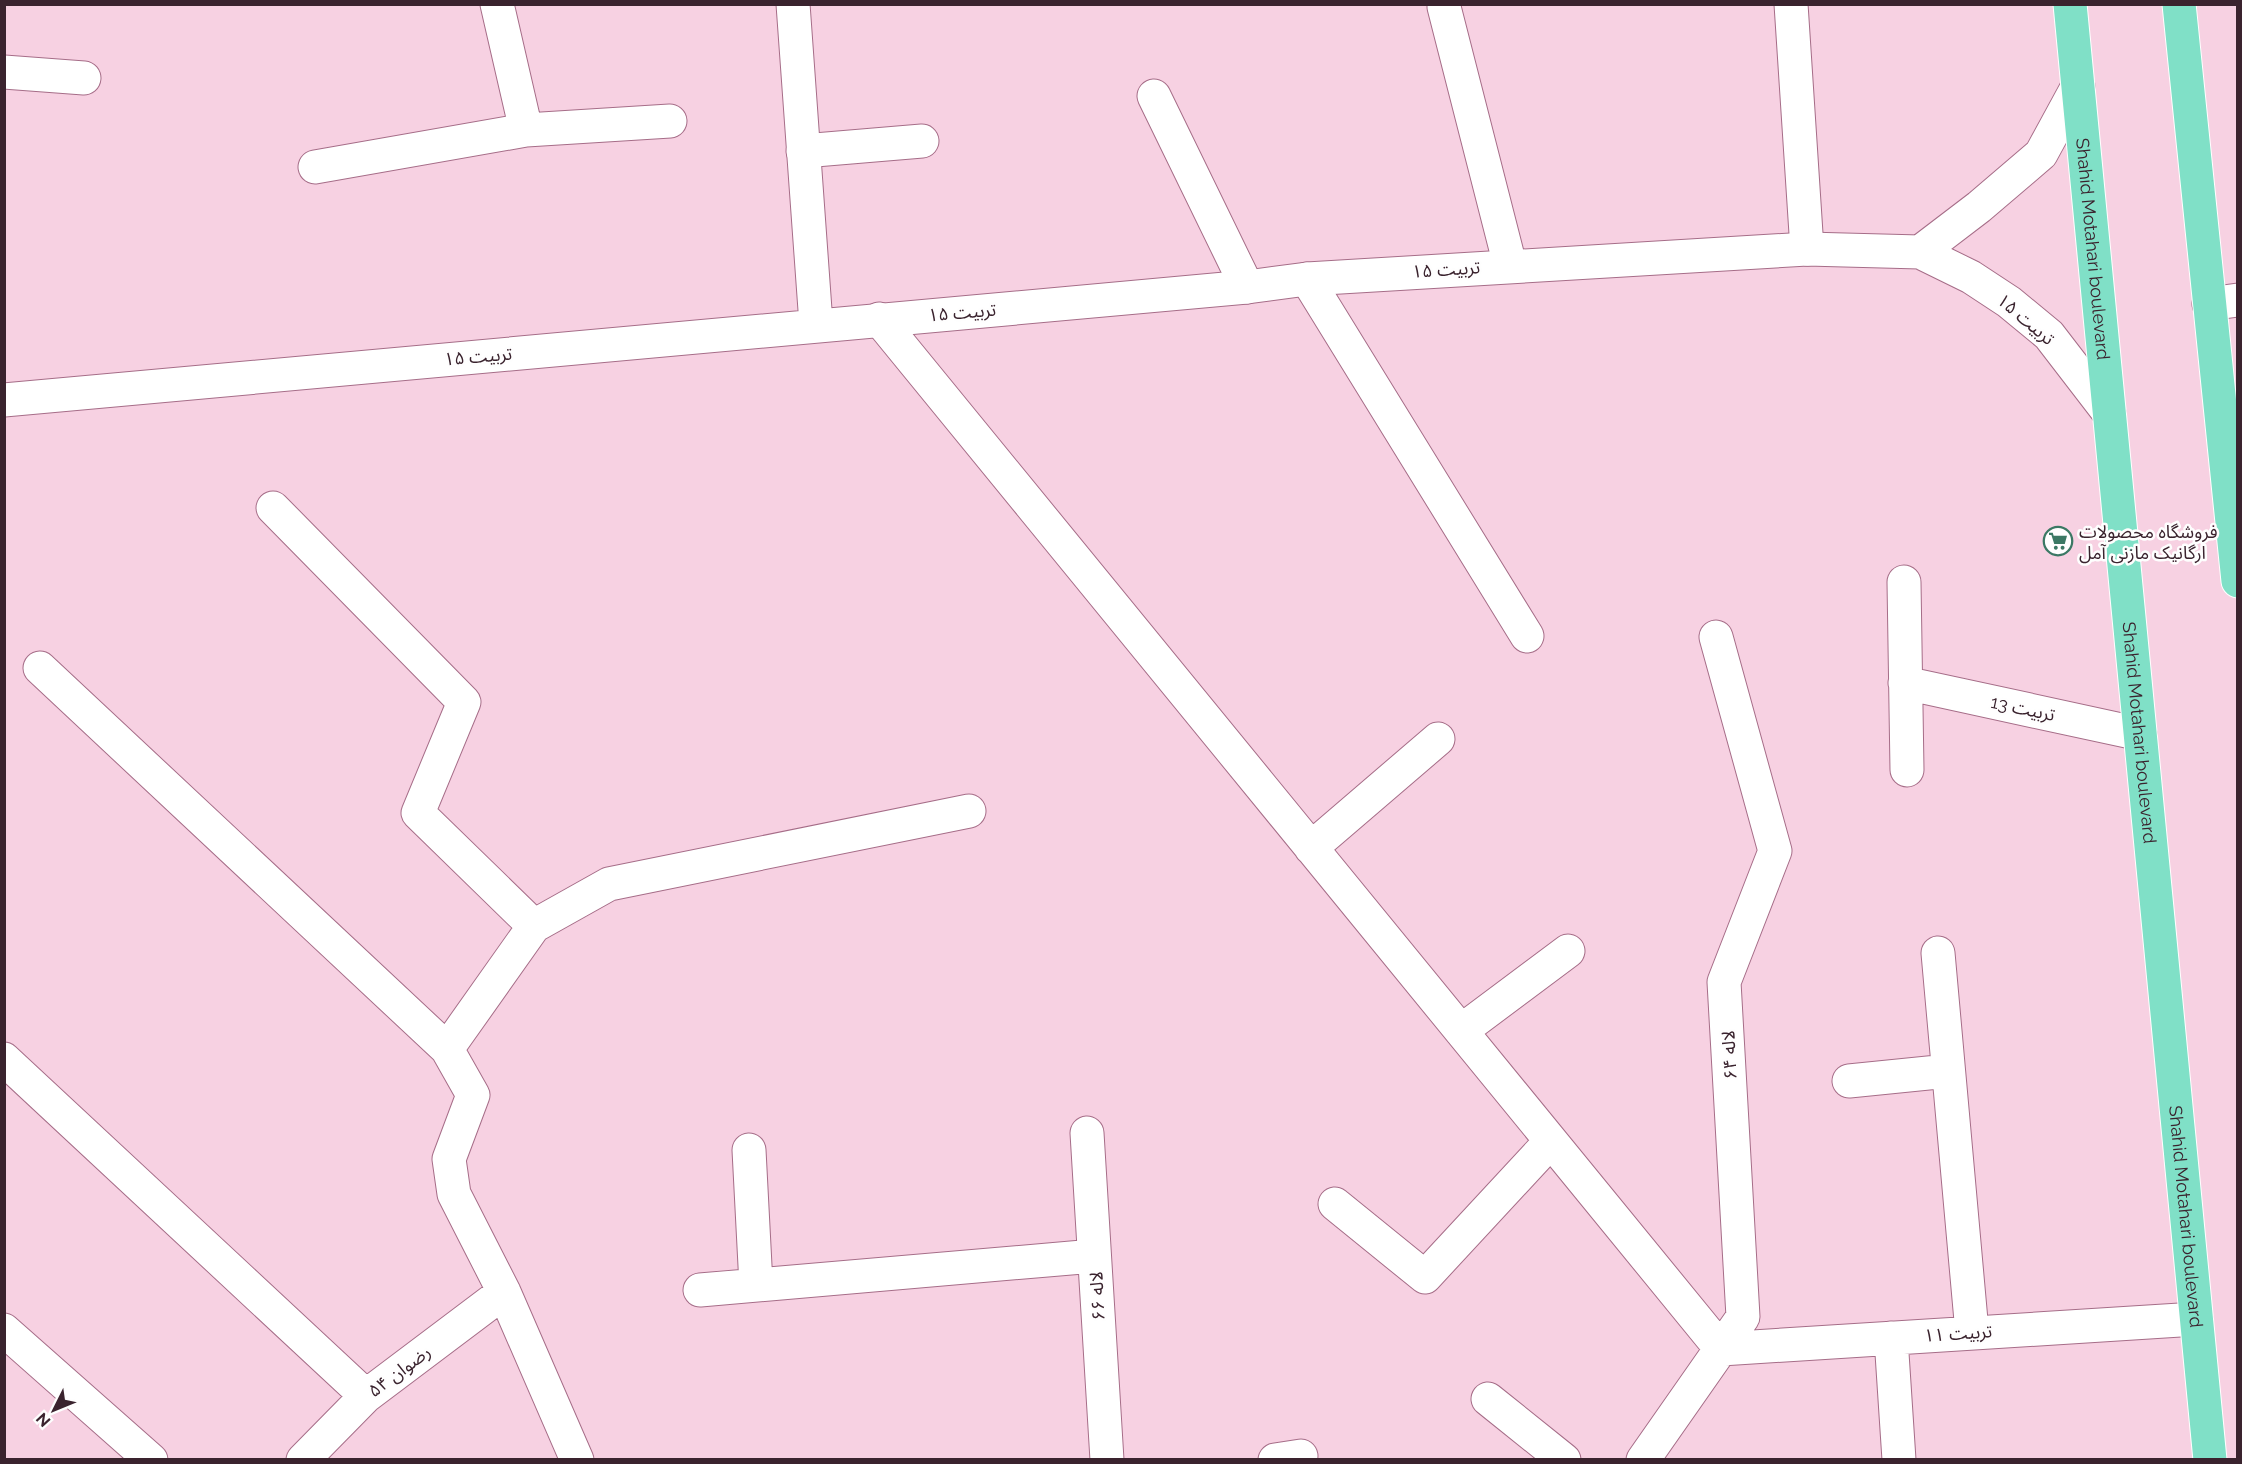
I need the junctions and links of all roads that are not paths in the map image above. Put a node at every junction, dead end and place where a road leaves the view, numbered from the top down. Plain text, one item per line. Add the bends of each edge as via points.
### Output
1 (497, 4) edge
2 (793, 4) edge
3 (1791, 4) edge
4 (2070, 4) edge
5 (2179, 4) edge
6 (1444, 7) dead end
7 (4, 72) edge
8 (84, 78) dead end
9 (2078, 86) junction
10 (1154, 96) dead end
11 (670, 121) dead end
12 (526, 130) junction
13 (922, 141) dead end
14 (803, 151) junction
15 (315, 166) dead end
16 (1808, 249) junction
17 (1920, 252) junction
18 (1510, 265) junction
19 (1307, 279) junction
20 (1247, 287) junction
21 (2224, 302) edge
22 (879, 319) junction
23 (816, 324) junction
24 (4, 400) edge
25 (2109, 413) junction
26 (273, 508) dead end
27 (2238, 581) edge
28 (1904, 582) dead end
29 (1527, 636) dead end
30 (1716, 637) dead end
31 (40, 668) dead end
32 (1905, 683) junction
33 (2140, 734) junction
34 (1438, 739) dead end
35 (1907, 770) dead end
36 (969, 811) dead end
37 (1311, 848) junction
38 (534, 927) junction
39 (1568, 951) dead end
40 (1938, 953) dead end
41 (1461, 1031) junction
42 (447, 1049) junction
43 (4, 1059) edge
44 (1948, 1071) junction
45 (1849, 1081) dead end
46 (1087, 1133) dead end
47 (1551, 1141) junction
48 (749, 1150) dead end
49 (1335, 1204) dead end
50 (1094, 1256) junction
51 (756, 1285) junction
52 (700, 1290) dead end
53 (504, 1292) junction
54 (2196, 1319) junction
55 (4, 1330) edge
56 (1972, 1332) junction
57 (1891, 1338) junction
58 (1721, 1349) junction
59 (366, 1396) junction
60 (1488, 1399) dead end
61 (151, 1460) edge
62 (303, 1460) edge
63 (577, 1460) edge
64 (1107, 1460) edge
65 (1564, 1460) edge
66 (1643, 1460) edge
67 (1899, 1460) edge
68 (2210, 1460) edge

1 - 12 street
2 - 14 street
3 - 16 street
4 - 9 main road, Shahid Motahari boulevard
5 - 21 main road
6 - 18 street
7 - 8 street
9 - 17 street via 2041,154
9 - 25 main road, Shahid Motahari boulevard
10 - 20 street
11 - 12 street
12 - 15 street
13 - 14 street
14 - 23 street
16 - 17 street, تربیت ۱۵
16 - 18 street, تربیت ۱۵
17 - 25 street, تربیت ۱۵ via 1971,277 2049,335
18 - 19 street, تربیت ۱۵
19 - 20 street, تربیت ۱۵
19 - 29 street
20 - 22 street, تربیت ۱۵
21 - 27 main road
22 - 23 street, تربیت ۱۵
22 - 37 street
23 - 24 street, تربیت ۱۵
25 - 33 main road, Shahid Motahari boulevard
26 - 38 street via 464,702 418,813
28 - 32 street
30 - 58 street, لاله ۶۴ via 1775,851 1724,982 1743,1317
31 - 42 street
32 - 33 street, تربیت 13
32 - 35 street
33 - 54 main road, Shahid Motahari boulevard
34 - 37 street
36 - 38 street via 609,884
37 - 41 street
38 - 42 street
39 - 41 street
40 - 44 street
41 - 47 street
42 - 53 street via 473,1095 449,1159 454,1194
43 - 59 street
44 - 45 street
44 - 56 street
46 - 50 street, لاله ۶۶
47 - 49 street via 1425,1277
47 - 58 street
48 - 51 street
50 - 51 street
50 - 64 street, لاله ۶۶
51 - 52 street
53 - 59 street, رضوان ۵۴
53 - 63 street
54 - 56 street, تربیت ۱۱
54 - 68 main road, Shahid Motahari boulevard
55 - 61 street
56 - 57 street, تربیت ۱۱
57 - 58 street, تربیت ۱۱
57 - 67 street
58 - 66 street, لاله ۶۴
59 - 62 street, رضوان ۵۴
60 - 65 street

